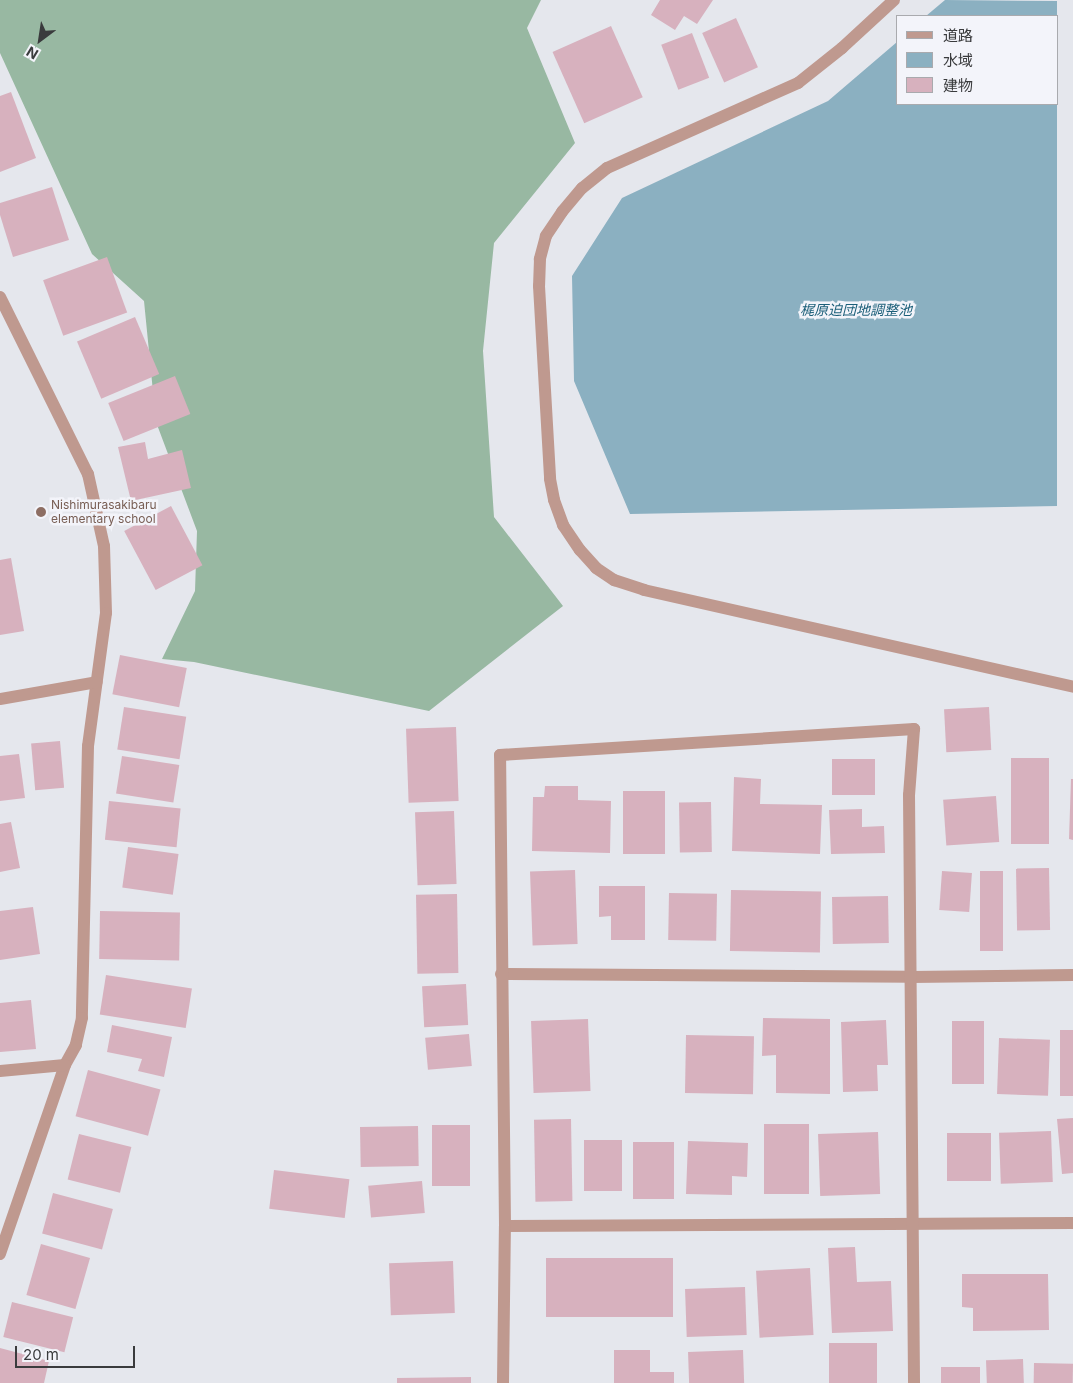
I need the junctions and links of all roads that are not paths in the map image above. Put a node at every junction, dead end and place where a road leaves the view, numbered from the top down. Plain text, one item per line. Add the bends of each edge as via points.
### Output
1 (894, 0) edge
2 (0, 297) edge
3 (97, 682) junction
4 (1073, 687) edge
5 (0, 698) edge
6 (501, 974) junction
7 (1073, 975) edge
8 (911, 977) junction
9 (65, 1065) junction
10 (0, 1071) edge
11 (913, 1223) junction
12 (1073, 1223) edge
13 (505, 1226) junction
14 (0, 1254) edge
15 (503, 1383) edge
16 (914, 1383) edge

1 - 4 street via 798,83 607,168 582,188 562,212 546,236 540,259 539,286 554,500 563,525 580,550 596,568 614,580 644,590
2 - 3 street via 88,474 104,546 106,613
3 - 5 street
3 - 9 street via 88,746 82,1018 76,1044
6 - 8 street
6 - 8 street via 500,755 914,729 909,795
6 - 13 street
7 - 8 street
8 - 11 street
9 - 10 street
9 - 14 street
11 - 12 street
11 - 13 street
11 - 16 street
13 - 15 street

